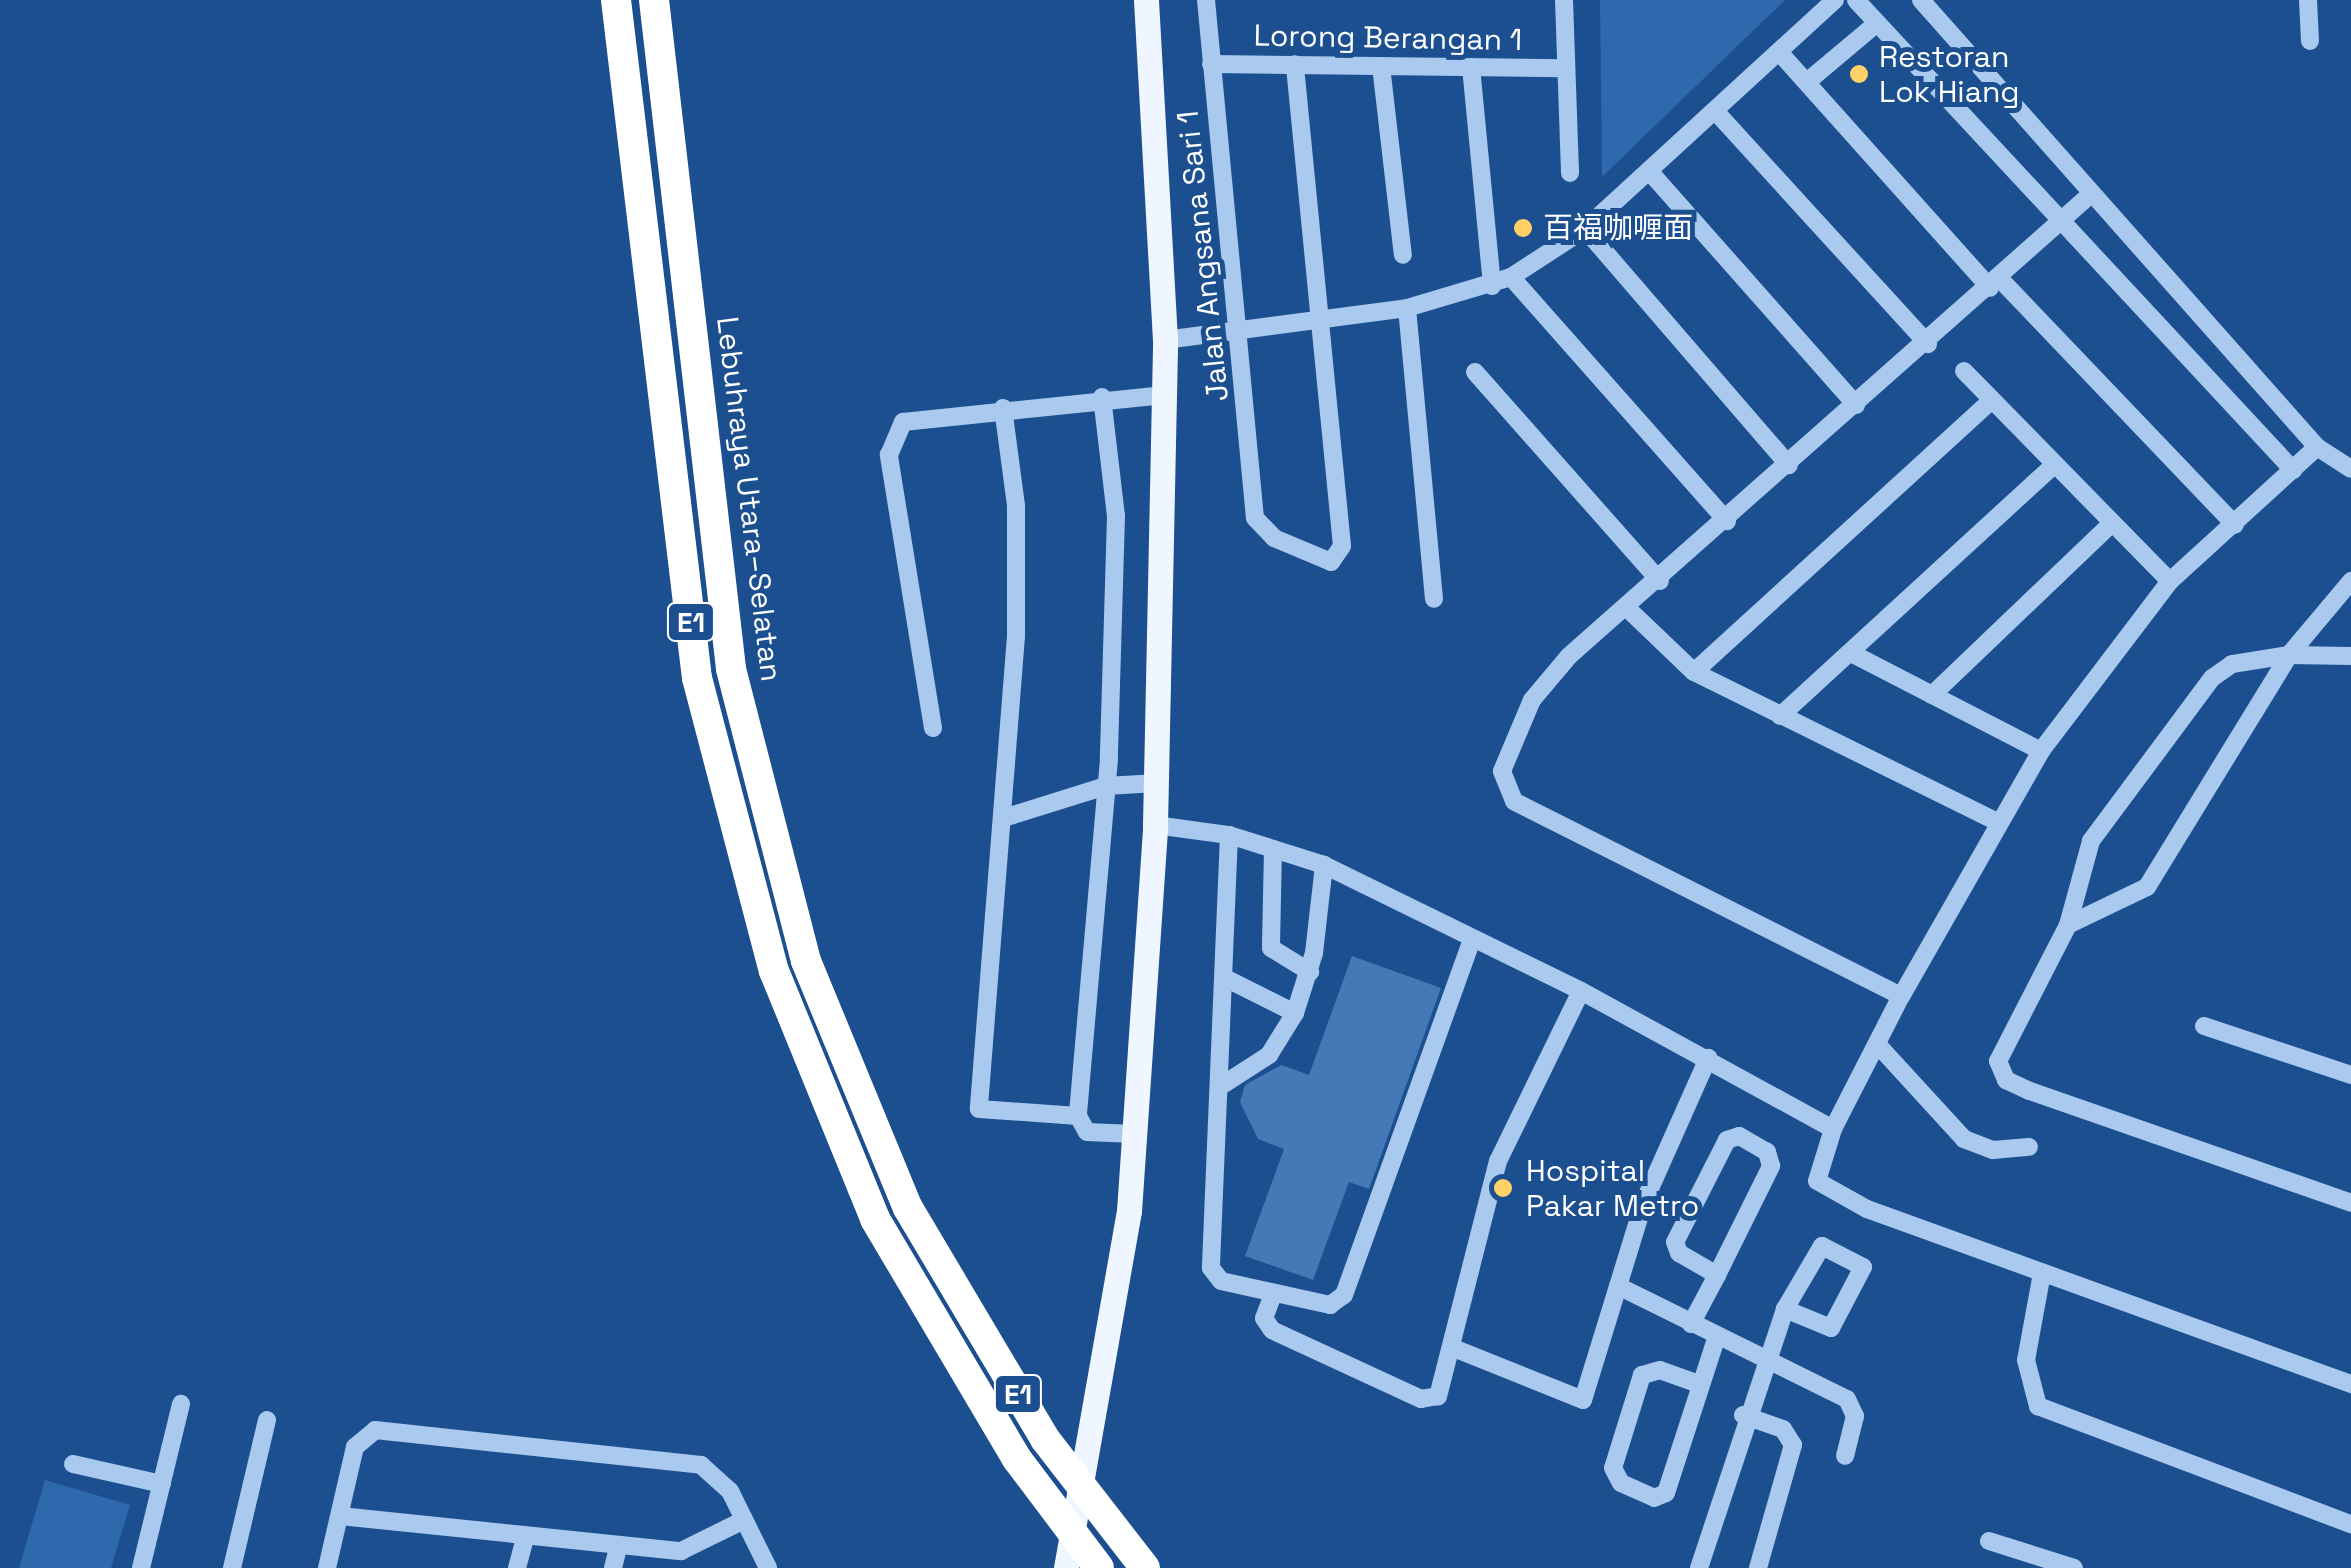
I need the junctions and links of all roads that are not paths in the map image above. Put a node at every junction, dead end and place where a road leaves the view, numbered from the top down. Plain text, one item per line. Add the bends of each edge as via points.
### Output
1 (616, 0) edge
2 (654, 0) edge
3 (1146, 0) edge
4 (1206, 0) edge
5 (1564, 0) edge
6 (1835, 0) edge
7 (1856, 0) edge
8 (1921, 0) edge
9 (2308, 0) edge
10 (1877, 23) junction
11 (2310, 41) dead end
12 (1780, 53) junction
13 (1212, 64) junction
14 (1295, 64) junction
15 (1381, 66) junction
16 (1471, 67) junction
17 (1563, 68) junction
18 (1808, 81) junction
19 (1718, 114) junction
20 (1650, 172) junction
21 (1570, 174) dead end
22 (2091, 194) junction
23 (2063, 220) junction
24 (1585, 229) junction
25 (1403, 256) dead end
26 (1512, 276) junction
27 (1995, 283) junction
28 (1492, 286) junction
29 (1407, 308) junction
30 (1320, 322) junction
31 (1238, 337) junction
32 (1165, 340) junction
33 (1928, 344) junction
34 (1964, 371) dead end
35 (1475, 372) dead end
36 (1166, 395) junction
37 (1102, 397) junction
38 (1991, 401) junction
39 (1856, 404) junction
40 (1003, 408) junction
41 (2317, 448) junction
42 (1789, 465) junction
43 (2053, 466) junction
44 (2351, 469) edge
45 (2293, 470) junction
46 (1727, 522) junction
47 (2112, 523) junction
48 (2235, 524) junction
49 (2351, 580) edge
50 (1660, 581) junction
51 (2170, 581) junction
52 (1434, 598) dead end
53 (1628, 609) junction
54 (1851, 653) junction
55 (2288, 655) junction
56 (2351, 656) edge
57 (1694, 672) junction
58 (1932, 695) junction
59 (1780, 716) junction
60 (933, 728) dead end
61 (2041, 752) junction
62 (1157, 783) junction
63 (1106, 786) junction
64 (1008, 817) junction
65 (1997, 822) junction
66 (1156, 825) junction
67 (1229, 836) junction
68 (1273, 849) junction
69 (1324, 865) junction
70 (2068, 924) junction
71 (1472, 940) junction
72 (1310, 972) junction
73 (1227, 979) junction
74 (1581, 992) junction
75 (1902, 996) junction
76 (1296, 1012) junction
77 (2204, 1026) dead end
78 (1876, 1044) junction
79 (1708, 1058) junction
80 (2351, 1075) edge
81 (1224, 1084) junction
82 (1078, 1116) junction
83 (1833, 1129) junction
84 (1134, 1134) junction
85 (2029, 1147) dead end
86 (2351, 1203) edge
87 (2042, 1273) junction
88 (1717, 1275) junction
89 (1618, 1286) junction
90 (1274, 1294) junction
91 (1785, 1309) junction
92 (1691, 1324) junction
93 (1717, 1336) junction
94 (1452, 1347) junction
95 (1763, 1359) junction
96 (1699, 1384) junction
97 (2351, 1384) edge
98 (180, 1404) dead end
99 (1743, 1415) junction
100 (267, 1420) dead end
101 (1845, 1456) dead end
102 (73, 1464) dead end
103 (162, 1484) junction
104 (340, 1516) junction
105 (744, 1520) junction
106 (2351, 1524) edge
107 (525, 1538) junction
108 (1989, 1541) dead end
109 (618, 1548) junction
110 (141, 1568) edge
111 (232, 1568) edge
112 (327, 1568) edge
113 (518, 1568) edge
114 (613, 1568) edge
115 (768, 1568) edge
116 (1066, 1568) edge
117 (1099, 1568) edge
118 (1145, 1568) edge
119 (1699, 1568) edge
120 (1758, 1568) edge
121 (2074, 1568) edge

1 - 117 highway, E1, bridge via 697,678 774,971 874,1219 1017,1458
2 - 118 highway, Lebuhraya Utara–Selatan / E1, bridge via 731,669 806,961 908,1208 1045,1438
3 - 32 main road
4 - 13 street, Jalan Angsana Sari 1
5 - 17 street
6 - 12 street
7 - 10 street
8 - 22 street
9 - 11 street
10 - 18 street
10 - 23 street
12 - 18 street
12 - 19 street
13 - 14 street, Lorong Berangan 1
13 - 31 street, Jalan Angsana Sari 1
14 - 15 street, Lorong Berangan 1
14 - 30 street
15 - 16 street, Lorong Berangan 1
15 - 25 street
16 - 17 street, Lorong Berangan 1
16 - 28 street
17 - 21 street
18 - 27 street
19 - 20 street
19 - 33 street
20 - 24 street
20 - 39 street
22 - 23 street
22 - 41 street
23 - 27 street
23 - 45 street
24 - 26 street
24 - 42 street
26 - 28 street
26 - 46 street
27 - 33 street
27 - 48 street
28 - 29 street
29 - 30 street
29 - 52 street
30 - 31 street
30 - 31 street, Jalan Angsana Sari 1 via 1341,555 1314,558 1274,538 1254,507
31 - 32 street
32 - 36 main road
33 - 39 street
34 - 38 street
35 - 50 street
36 - 37 street
36 - 62 main road
37 - 40 street
37 - 63 street via 1116,516
38 - 43 street
38 - 57 street
39 - 42 street
40 - 60 street via 916,414 888,455
40 - 64 street via 1018,563
41 - 44 street
41 - 45 street
42 - 46 street
43 - 47 street
43 - 54 street
45 - 48 street
46 - 50 street
47 - 51 street
47 - 58 street
48 - 51 street
49 - 55 street
50 - 53 street
51 - 61 street
53 - 57 street
53 - 75 street via 1532,700 1502,770 1504,789
54 - 58 street
54 - 59 street
55 - 56 street
55 - 70 street via 2147,888
55 - 70 street via 2232,664 2212,678 2091,841
57 - 59 street
58 - 61 street
59 - 65 street
61 - 65 street
62 - 63 street
62 - 66 main road
63 - 64 street
63 - 82 street
64 - 82 street via 979,1109
65 - 75 street
66 - 67 street
66 - 84 main road
67 - 68 street
67 - 73 street
68 - 69 street
68 - 72 street via 1271,948
69 - 71 street
69 - 72 street
70 - 86 street via 1998,1061 2006,1080
71 - 74 street
71 - 90 street via 1344,1295 1330,1305
72 - 76 street
73 - 76 street
73 - 81 street
74 - 79 street
74 - 94 street via 1498,1161
75 - 78 street
76 - 81 street via 1270,1055
77 - 80 street
78 - 83 street
78 - 85 street via 1964,1138 1993,1150
79 - 83 street
79 - 89 street
81 - 90 street via 1211,1268 1221,1281
82 - 84 street via 1086,1132
83 - 87 street via 1815,1168 1828,1191
84 - 116 main road via 1115,1307
87 - 97 street
87 - 106 street via 2026,1360 2038,1406
88 - 88 street via 1772,1166 1767,1152 1739,1136 1727,1140 1675,1242 1679,1254
88 - 92 street
89 - 92 street
89 - 94 street via 1583,1400
90 - 94 street via 1264,1318 1272,1330 1421,1399 1446,1385
91 - 91 street via 1822,1246 1863,1267 1832,1328
91 - 95 street
92 - 93 street
93 - 95 street
93 - 96 street
95 - 99 street
95 - 101 street via 1853,1405
96 - 96 street via 1666,1493 1654,1498 1621,1483 1613,1468 1642,1375 1660,1370
98 - 103 street
99 - 119 street
99 - 120 street via 1783,1429 1793,1444
100 - 111 street
102 - 103 street
103 - 110 street
104 - 105 street via 356,1446 375,1430 702,1465 730,1491
104 - 107 street
104 - 112 street
105 - 109 street via 681,1551
105 - 115 street
107 - 109 street
107 - 113 street
108 - 121 street
109 - 114 street

